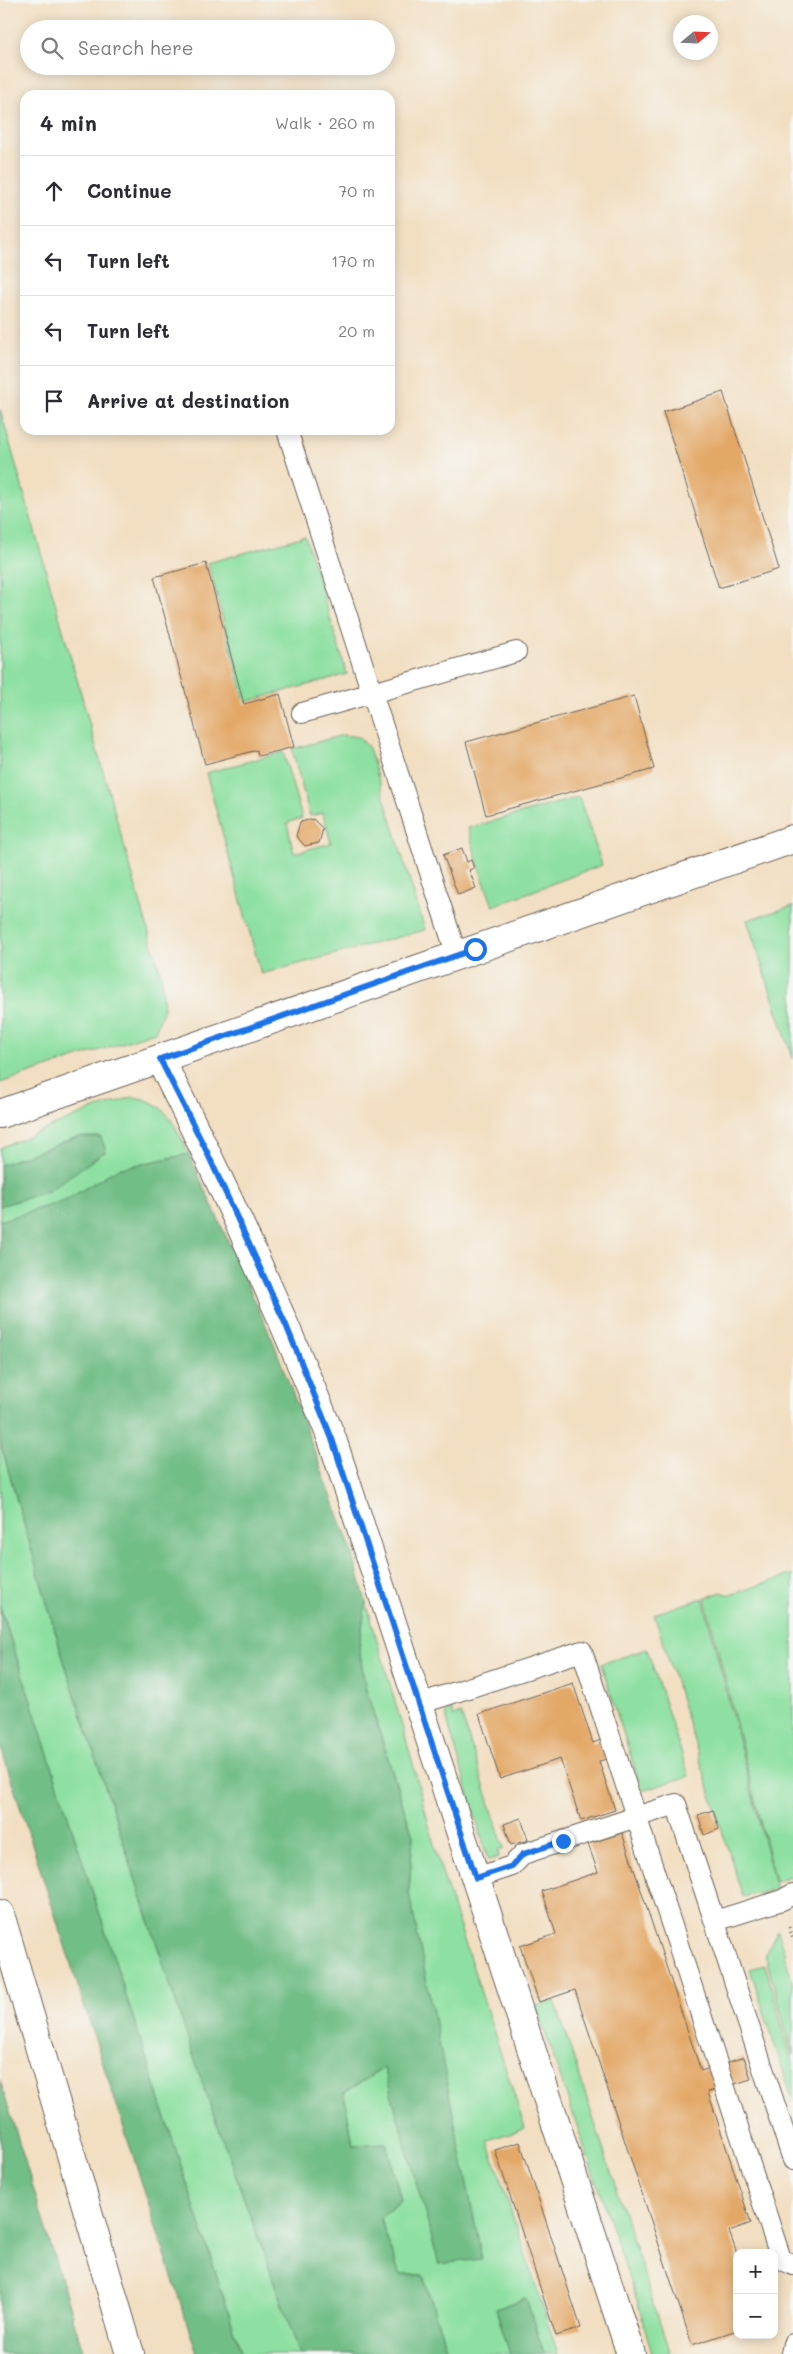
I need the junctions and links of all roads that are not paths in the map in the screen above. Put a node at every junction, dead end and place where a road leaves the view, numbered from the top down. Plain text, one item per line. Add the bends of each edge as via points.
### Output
1 (289, 435) edge
2 (516, 652) dead end
3 (373, 693) junction
4 (302, 714) dead end
5 (793, 839) edge
6 (457, 956) junction
7 (160, 1059) junction
8 (0, 1114) edge
9 (419, 1704) junction
10 (636, 1817) junction
11 (476, 1878) junction
12 (793, 1894) edge
13 (0, 1914) edge
14 (715, 1921) junction
15 (793, 2160) edge
16 (793, 2265) edge
17 (793, 2344) edge
18 (130, 2354) edge
19 (631, 2354) edge
20 (791, 2354) edge

1 - 3 lane
2 - 3 lane
3 - 4 lane
3 - 6 lane
5 - 6 street
6 - 7 street
7 - 8 street
7 - 9 street via 286,1325 332,1439
9 - 10 lane via 582,1651
9 - 11 street
10 - 11 lane via 523,1854 512,1866
10 - 14 lane via 676,1804
10 - 16 lane via 781,2259
11 - 19 street
12 - 14 lane
13 - 18 street
14 - 15 lane
17 - 20 lane

